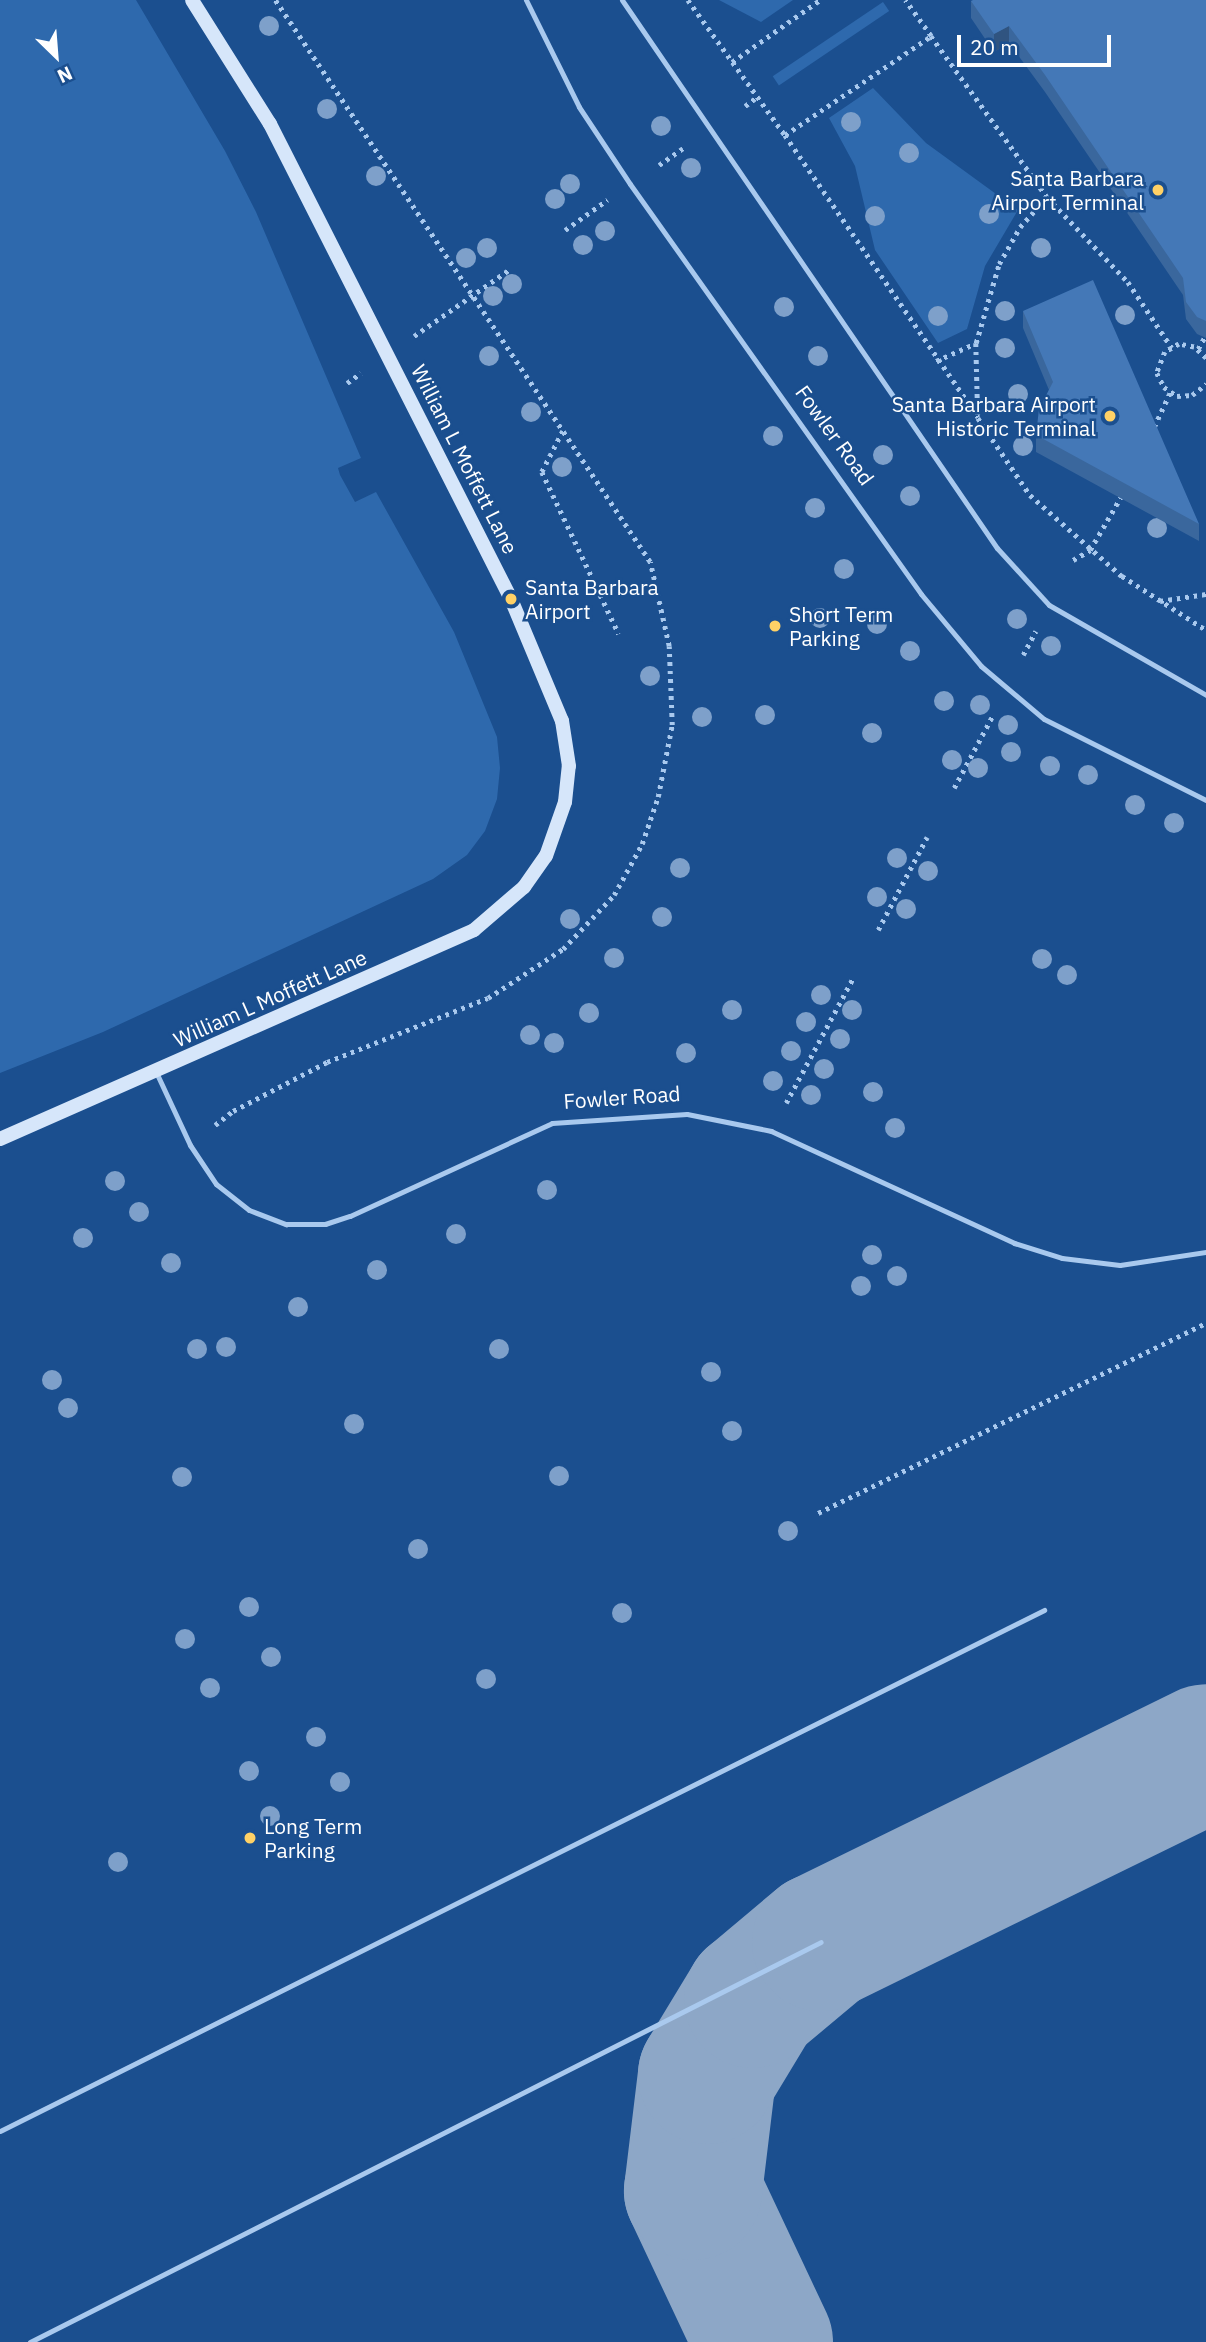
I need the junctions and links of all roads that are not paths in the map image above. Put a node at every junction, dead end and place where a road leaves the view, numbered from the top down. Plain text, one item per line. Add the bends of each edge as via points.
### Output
1 (192, 0) edge
2 (526, 0) edge
3 (622, 0) edge
4 (1206, 695) edge
5 (1206, 800) edge
6 (156, 1072) junction
7 (0, 1139) edge
8 (1206, 1252) edge
9 (1044, 1610) dead end
10 (821, 1942) dead end
11 (0, 2132) edge
12 (30, 2342) edge

1 - 6 street, William L Moffett Lane via 301,183 511,599 553,694 569,766 565,802 546,856 524,887 492,918 448,943
2 - 5 lane, Fowler Road via 579,107 630,184 921,594 981,666 1044,719
3 - 4 lane via 997,548 1049,605
6 - 7 street
6 - 8 lane, Fowler Road via 190,1145 216,1184 249,1210 286,1224 325,1224 351,1216 552,1123 687,1114 771,1131 1014,1243 1062,1258 1120,1265
9 - 11 lane
10 - 12 lane

